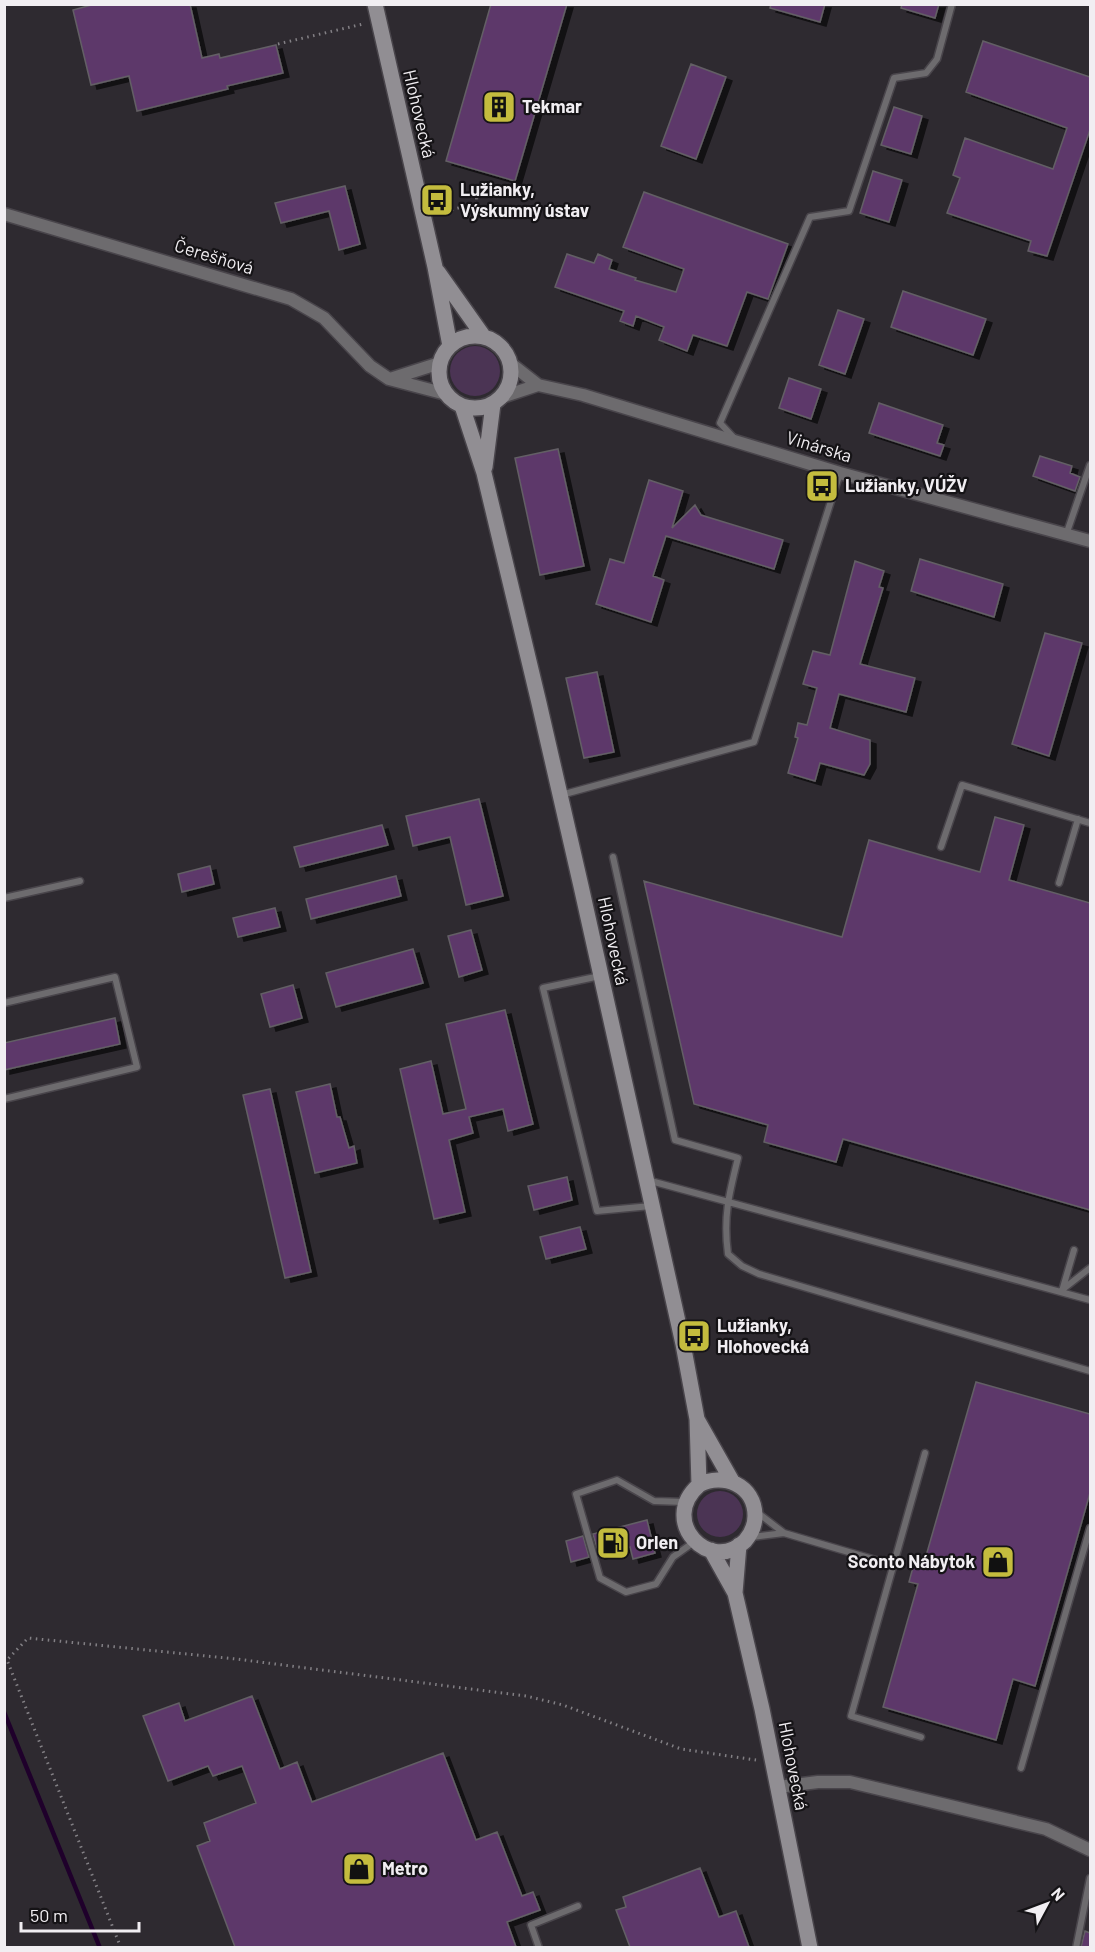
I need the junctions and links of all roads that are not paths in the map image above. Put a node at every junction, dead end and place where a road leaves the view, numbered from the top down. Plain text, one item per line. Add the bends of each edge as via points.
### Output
1 (375, 4) edge
2 (952, 4) edge
3 (4, 214) edge
4 (435, 267) junction
5 (484, 337) junction
6 (450, 346) junction
7 (440, 363) junction
8 (510, 363) junction
9 (388, 379) junction
10 (538, 385) junction
11 (446, 394) junction
12 (497, 400) junction
13 (462, 406) junction
14 (736, 441) junction
15 (1090, 465) edge
16 (484, 472) junction
17 (840, 473) junction
18 (1066, 534) junction
19 (1090, 541) edge
20 (560, 795) junction
21 (1078, 819) junction
22 (1090, 823) edge
23 (941, 847) dead end
24 (613, 857) dead end
25 (80, 880) dead end
26 (1059, 883) dead end
27 (4, 898) edge
28 (601, 975) junction
29 (4, 1004) edge
30 (4, 1099) edge
31 (646, 1179) junction
32 (727, 1202) junction
33 (652, 1206) junction
34 (1074, 1250) dead end
35 (1090, 1268) edge
36 (1062, 1291) junction
37 (1090, 1300) edge
38 (1090, 1371) edge
39 (697, 1419) junction
40 (924, 1453) dead end
41 (732, 1481) junction
42 (699, 1485) junction
43 (685, 1502) junction
44 (755, 1510) junction
45 (1090, 1528) edge
46 (784, 1533) junction
47 (743, 1541) junction
48 (695, 1542) junction
49 (711, 1550) junction
50 (893, 1565) junction
51 (735, 1593) junction
52 (921, 1737) dead end
53 (1021, 1768) dead end
54 (778, 1787) junction
55 (1090, 1850) edge
56 (1090, 1878) edge
57 (578, 1906) dead end
58 (539, 1947) edge
59 (810, 1947) edge
60 (1076, 1947) edge

1 - 4 main road, Hlohovecká
2 - 14 lane via 937,59 927,73 894,78 849,211 810,217 720,423
3 - 9 street, Čerešňová via 291,299 324,318 370,366
4 - 5 main road, Hlohovecká
4 - 6 main road, Hlohovecká
5 - 6 main road via 469,337
5 - 8 main road via 499,345
6 - 7 main road
7 - 9 street
7 - 11 main road via 440,380
8 - 10 street, Vinárska
8 - 12 main road via 510,381
9 - 11 street, Čerešňová
10 - 12 street
10 - 14 street, Vinárska
11 - 13 main road
12 - 13 main road via 478,409
12 - 16 main road, Hlohovecká
13 - 16 main road, Hlohovecká
14 - 17 street, Vinárska
15 - 18 lane
16 - 20 main road, Hlohovecká
17 - 18 street, Vinárska
17 - 20 lane via 754,742
18 - 19 street, Vinárska
20 - 28 main road, Hlohovecká
21 - 22 lane
21 - 23 lane via 962,785
21 - 26 lane
24 - 32 lane via 675,1140 738,1158
25 - 27 lane
28 - 31 main road, Hlohovecká
28 - 33 lane via 543,988 597,1211
29 - 30 lane via 115,977 137,1067
31 - 32 lane
31 - 33 main road, Hlohovecká
32 - 36 lane
32 - 38 lane via 724,1230 728,1254 751,1270
33 - 39 main road, Hlohovecká
34 - 36 lane
35 - 36 lane
36 - 37 lane
39 - 41 main road, Hlohovecká
39 - 42 main road, Hlohovecká
40 - 50 lane
41 - 42 main road via 717,1479
41 - 44 main road, Hlohovecká via 747,1492
42 - 43 main road
43 - 48 main road via 683,1519
43 - 48 lane via 654,1501 617,1480 576,1494 600,1578 626,1592 656,1584 673,1557
44 - 46 lane
44 - 47 main road, Hlohovecká via 754,1525
45 - 53 lane
46 - 47 lane
46 - 50 lane
47 - 49 main road via 728,1550
47 - 51 main road, Hlohovecká
48 - 49 main road
49 - 51 main road, Hlohovecká
50 - 52 lane via 851,1716
51 - 54 main road, Hlohovecká
54 - 55 street via 850,1782 1046,1829
54 - 59 main road, Hlohovecká
56 - 60 lane
57 - 58 lane via 531,1925

